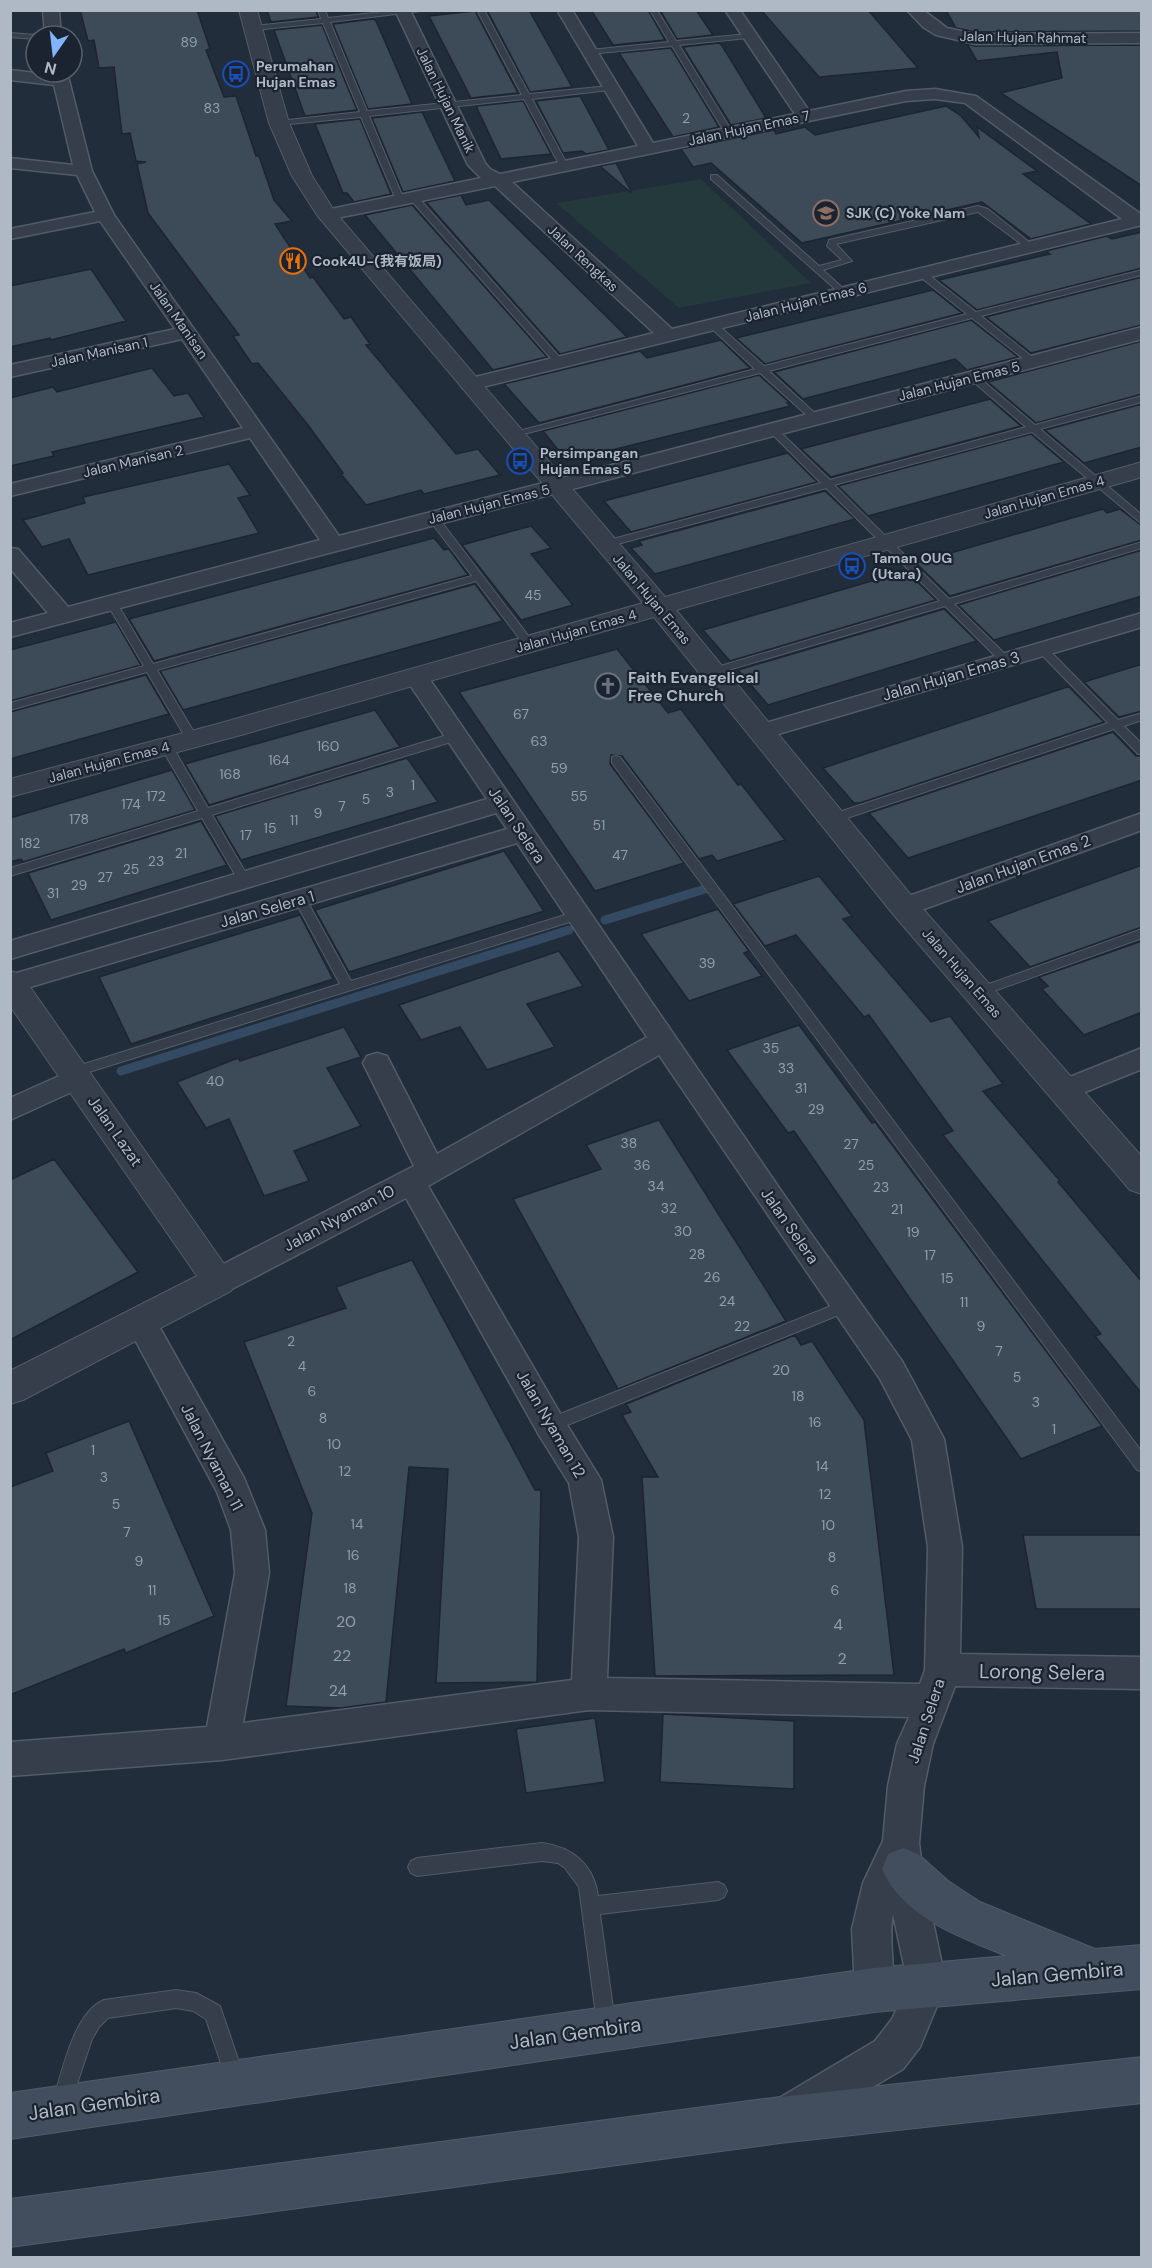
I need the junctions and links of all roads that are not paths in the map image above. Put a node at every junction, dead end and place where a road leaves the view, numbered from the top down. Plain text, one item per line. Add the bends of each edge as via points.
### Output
1 (321, 10) edge
2 (426, 10) edge
3 (480, 10) edge
4 (564, 10) edge
5 (653, 10) edge
6 (732, 10) edge
7 (914, 10) edge
8 (403, 12) edge
9 (251, 19) edge
10 (325, 21) junction
11 (748, 36) junction
12 (1142, 38) edge
13 (673, 44) junction
14 (590, 52) junction
15 (62, 84) edge
16 (609, 88) junction
17 (526, 96) junction
18 (448, 105) junction
19 (364, 113) junction
20 (804, 117) junction
21 (279, 123) junction
22 (729, 133) junction
23 (648, 149) junction
24 (10, 163) edge
25 (564, 166) junction
26 (83, 171) junction
27 (714, 177) dead end
28 (499, 180) junction
29 (407, 199) junction
30 (105, 215) junction
31 (327, 215) junction
32 (1140, 222) edge
33 (10, 234) edge
34 (1031, 247) junction
35 (817, 270) junction
36 (1142, 272) edge
37 (922, 274) junction
38 (843, 293) junction
39 (975, 315) junction
40 (713, 325) junction
41 (188, 332) junction
42 (1142, 333) edge
43 (668, 336) junction
44 (559, 362) junction
45 (1033, 362) junction
46 (759, 369) junction
47 (10, 371) edge
48 (973, 377) junction
49 (470, 384) junction
50 (1142, 399) edge
51 (815, 418) junction
52 (1034, 428) junction
53 (772, 429) junction
54 (256, 431) junction
55 (512, 434) junction
56 (1142, 470) edge
57 (1095, 482) junction
58 (829, 484) junction
59 (558, 487) junction
60 (10, 490) edge
61 (434, 518) junction
62 (1142, 521) edge
63 (886, 541) junction
64 (333, 543) junction
65 (606, 544) junction
66 (1142, 544) edge
67 (10, 554) edge
68 (478, 577) junction
69 (111, 602) junction
70 (945, 603) junction
71 (660, 608) junction
72 (63, 616) junction
73 (1142, 620) edge
74 (10, 630) edge
75 (529, 644) junction
76 (1042, 649) junction
77 (1005, 660) junction
78 (150, 668) junction
79 (711, 672) junction
80 (416, 676) junction
81 (10, 707) edge
82 (1142, 716) edge
83 (1115, 724) junction
84 (760, 732) junction
85 (457, 736) junction
86 (180, 743) junction
87 (1142, 751) edge
88 (616, 760) dead end
89 (10, 788) edge
90 (502, 803) junction
91 (204, 813) junction
92 (831, 819) junction
93 (1142, 821) edge
94 (523, 833) junction
95 (10, 872) edge
96 (244, 880) junction
97 (300, 899) junction
98 (904, 907) junction
99 (578, 915) junction
100 (1142, 933) edge
101 (10, 950) edge
102 (11, 983) edge
103 (348, 987) junction
104 (979, 992) junction
105 (663, 1040) junction
106 (1142, 1058) edge
107 (377, 1063) dead end
108 (75, 1075) junction
109 (1065, 1090) junction
110 (10, 1110) edge
111 (421, 1176) junction
112 (1142, 1181) edge
113 (219, 1281) junction
114 (846, 1306) junction
115 (140, 1321) junction
116 (10, 1389) edge
117 (550, 1425) junction
118 (1142, 1465) edge
119 (1142, 1673) edge
120 (938, 1686) junction
121 (589, 1694) junction
122 (222, 1743) junction
123 (10, 1759) edge
124 (902, 1856) junction
125 (417, 1867) dead end
126 (718, 1890) dead end
127 (591, 1906) junction
128 (1142, 1967) edge
129 (1095, 1971) junction
130 (927, 1984) junction
131 (874, 1990) junction
132 (607, 2028) junction
133 (1142, 2080) edge
134 (237, 2083) junction
135 (60, 2109) junction
136 (10, 2116) edge
137 (780, 2120) junction
138 (10, 2223) edge

1 - 10 lane
2 - 8 lane
3 - 17 lane
4 - 14 street
5 - 13 lane
6 - 11 street
7 - 12 street, Jalan Hujan Rahmat via 936,31 975,39
8 - 10 lane
8 - 18 street, Jalan Hujan Manik
9 - 10 lane
9 - 21 street, Jalan Hujan Emas
10 - 19 lane
11 - 13 lane
11 - 20 street
13 - 14 lane
13 - 22 lane
14 - 16 street
15 - 26 street, Jalan Manisan
16 - 17 lane
16 - 23 street
17 - 18 lane
17 - 25 lane
18 - 19 lane
18 - 28 street, Jalan Hujan Manik via 477,165
19 - 21 lane
19 - 29 lane
20 - 22 street, Jalan Hujan Emas 7
20 - 32 street, Jalan Hujan Emas 7 via 921,94 970,99
21 - 31 street, Jalan Hujan Emas via 302,176
22 - 23 street, Jalan Hujan Emas 7
23 - 25 street, Jalan Hujan Emas 7
24 - 26 street
25 - 28 street, Jalan Hujan Emas 7
26 - 30 street, Jalan Manisan
27 - 35 lane
28 - 29 street, Jalan Hujan Emas 7
28 - 43 street, Jalan Rengkas
29 - 31 street, Jalan Hujan Emas 7
29 - 44 lane
30 - 33 street
30 - 41 street, Jalan Manisan
31 - 49 street, Jalan Hujan Emas
32 - 34 street, Jalan Hujan Emas 6
34 - 35 lane via 985,212 973,210 835,241 831,246 848,261
34 - 37 street, Jalan Hujan Emas 6
35 - 38 lane
36 - 39 lane
37 - 38 street, Jalan Hujan Emas 6
37 - 39 lane
38 - 40 street, Jalan Hujan Emas 6
39 - 45 lane
39 - 46 lane
40 - 43 street, Jalan Hujan Emas 6
40 - 46 lane
41 - 47 street, Jalan Manisan 1
41 - 54 street, Jalan Manisan
42 - 45 street, Jalan Hujan Emas 5
43 - 44 street, Jalan Hujan Emas 6
44 - 49 street, Jalan Hujan Emas 6
45 - 48 street, Jalan Hujan Emas 5
46 - 51 lane
46 - 55 lane
48 - 51 street, Jalan Hujan Emas 5
48 - 52 lane
49 - 55 street, Jalan Hujan Emas
50 - 52 lane
51 - 53 street, Jalan Hujan Emas 5
52 - 57 lane
52 - 58 lane
53 - 58 lane
53 - 59 street, Jalan Hujan Emas 5
54 - 60 street, Jalan Manisan 2
54 - 64 street, Jalan Manisan
55 - 59 street, Jalan Hujan Emas
56 - 57 street, Jalan Hujan Emas 4
57 - 62 lane
57 - 63 street, Jalan Hujan Emas 4
58 - 63 lane
58 - 65 lane
59 - 61 street, Jalan Hujan Emas 5
59 - 65 street, Jalan Hujan Emas
61 - 64 street, Jalan Hujan Emas 5
61 - 68 lane
63 - 70 lane
63 - 71 street, Jalan Hujan Emas 4
64 - 69 street, Jalan Hujan Emas 5
65 - 71 street, Jalan Hujan Emas
66 - 70 lane
67 - 72 street
68 - 75 lane
68 - 78 lane
69 - 72 street, Jalan Hujan Emas 5
69 - 78 lane
70 - 77 lane
70 - 79 lane
71 - 75 street, Jalan Hujan Emas 4
71 - 79 street, Jalan Hujan Emas
72 - 74 street, Jalan Hujan Emas 5
73 - 76 street, Jalan Hujan Emas 3
75 - 80 street, Jalan Hujan Emas 4
76 - 77 street, Jalan Hujan Emas 3
76 - 83 lane
77 - 84 street, Jalan Hujan Emas 3
78 - 81 lane
78 - 86 lane
79 - 84 street, Jalan Hujan Emas
80 - 85 street, Jalan Selera
80 - 86 street, Jalan Hujan Emas 4
82 - 83 lane
83 - 87 lane
83 - 92 lane
84 - 92 street, Jalan Hujan Emas
85 - 90 street, Jalan Selera
85 - 91 lane
86 - 89 street, Jalan Hujan Emas 4
86 - 91 lane
88 - 118 lane
90 - 94 street, Jalan Selera
90 - 96 street, Jalan Selera 1
91 - 95 lane
91 - 96 lane
92 - 98 street, Jalan Hujan Emas
93 - 98 street, Jalan Hujan Emas 2
94 - 97 street, Jalan Selera 1
94 - 99 street, Jalan Selera
96 - 101 street, Jalan Selera 1
97 - 102 street, Jalan Selera 1
97 - 103 lane
98 - 104 street, Jalan Hujan Emas
99 - 103 lane
99 - 105 street, Jalan Selera
100 - 104 lane
102 - 108 street, Jalan Lazat
103 - 108 lane
104 - 109 street, Jalan Hujan Emas
105 - 111 street, Jalan Nyaman 10
105 - 114 street, Jalan Selera
106 - 109 street
107 - 111 street, Jalan Nyaman 12
108 - 110 street
108 - 113 street, Jalan Lazat
109 - 112 street, Jalan Hujan Emas
111 - 113 street, Jalan Nyaman 10
111 - 117 street, Jalan Nyaman 12
113 - 115 street, Jalan Nyaman 10
114 - 117 lane
114 - 120 street, Jalan Selera via 891,1370 928,1439 945,1547
115 - 116 street, Jalan Nyaman 10
115 - 122 street, Jalan Nyaman 11 via 232,1488 248,1530 252,1573
117 - 121 street, Jalan Nyaman 12 via 585,1480 596,1537
119 - 120 street, Lorong Selera
120 - 121 street, Lorong Selera
120 - 124 street, Jalan Selera via 915,1744 906,1785
121 - 122 street, Lorong Selera
122 - 123 street, Lorong Selera
124 - 129 main road via 933,1896 966,1917
124 - 130 street, Jalan Selera
124 - 131 street, Jalan Selera via 882,1882 871,1929
125 - 127 lane via 558,1853 583,1872
126 - 127 lane
127 - 132 lane
128 - 129 main road, Jalan Gembira
129 - 130 main road, Jalan Gembira
130 - 131 main road, Jalan Gembira
130 - 137 street via 906,2032 889,2055
131 - 132 main road, Jalan Gembira
132 - 134 main road, Jalan Gembira
133 - 137 main road
134 - 135 main road, Jalan Gembira
134 - 135 lane via 213,2013 196,2002 176,1999 104,2009 92,2020 84,2036
135 - 136 main road, Jalan Gembira
137 - 138 main road

